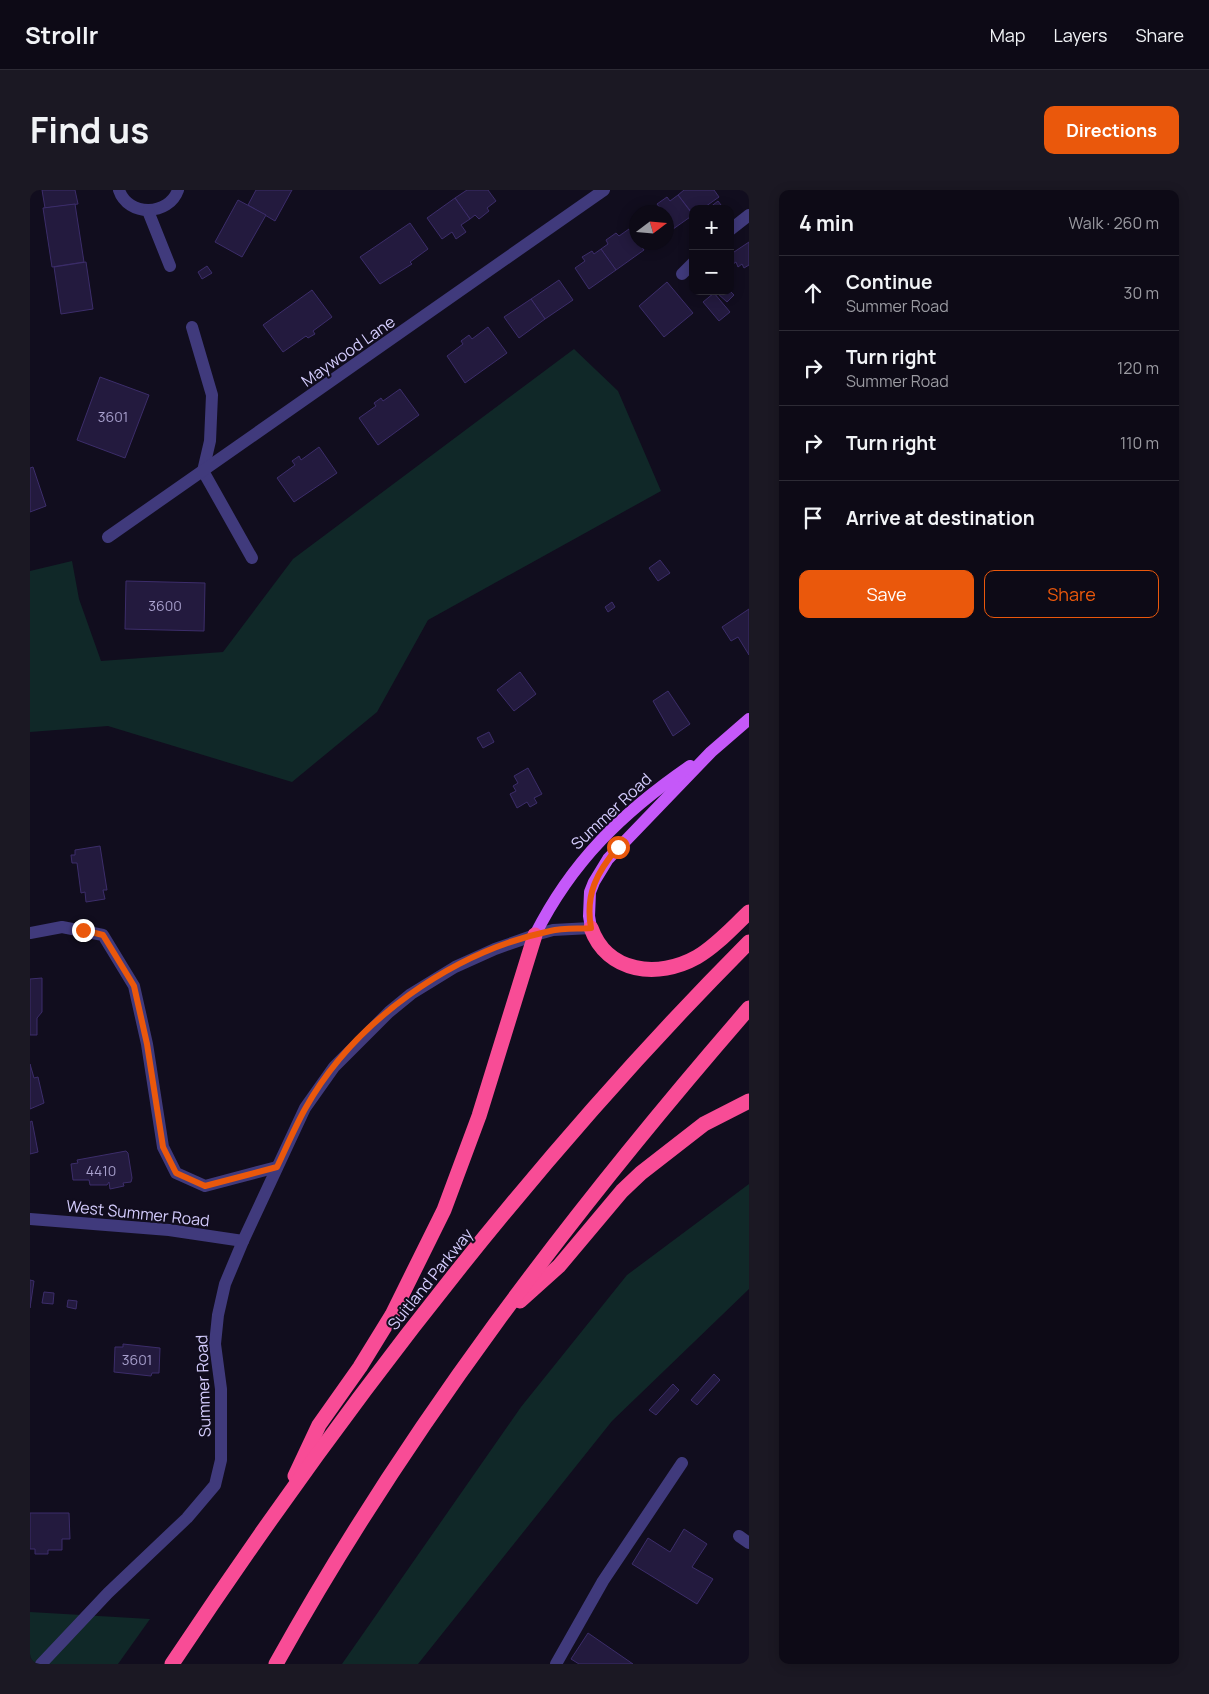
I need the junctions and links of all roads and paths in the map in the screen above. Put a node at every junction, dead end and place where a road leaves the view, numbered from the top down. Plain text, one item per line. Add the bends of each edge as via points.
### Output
1 (119, 190) edge
2 (178, 190) edge
3 (604, 190) edge
4 (148, 211) junction
5 (749, 216) edge
6 (734, 227) edge
7 (170, 266) dead end
8 (689, 267) edge
9 (682, 274) dead end
10 (192, 327) dead end
11 (203, 471) junction
12 (108, 537) dead end
13 (252, 558) dead end
14 (749, 719) edge
15 (711, 752) junction
16 (749, 912) edge
17 (591, 928) junction
18 (30, 933) edge
19 (535, 935) junction
20 (749, 942) edge
21 (749, 1008) edge
22 (749, 1101) edge
23 (277, 1167) junction
24 (30, 1219) edge
25 (243, 1241) junction
26 (496, 1322) junction
27 (682, 1462) dead end
28 (280, 1509) junction
29 (42, 1664) edge
30 (172, 1664) edge
31 (276, 1664) edge
32 (556, 1664) edge

1 - 4 street via 130,204
2 - 4 street via 168,205
3 - 11 street, Maywood Lane
4 - 7 street
5 - 6 street
8 - 9 street
10 - 11 street via 212,395 210,441
11 - 12 street, Maywood Lane
11 - 13 street
14 - 15 main road, Summer Road
15 - 17 main road, Summer Road via 618,847 600,870 590,892
15 - 19 main road, Summer Road via 655,790 596,843 567,879
16 - 17 highway via 706,952 683,964 659,970 634,968 612,959 596,940
17 - 19 street, Summer Road via 553,930
18 - 23 street via 62,927 103,935 134,986 147,1044 163,1147 176,1173 205,1186
19 - 23 street, Summer Road via 448,971 411,994 375,1024 334,1067 305,1108
19 - 28 highway via 479,1116 440,1219 378,1341 319,1424
20 - 28 highway, Suitland Parkway via 586,1118 506,1212 387,1361
21 - 26 highway via 611,1171
22 - 26 highway via 704,1124 641,1173 622,1191 560,1266
23 - 25 street, Summer Road
24 - 25 street, West Summer Road via 169,1230
25 - 29 street, Summer Road via 218,1315 215,1344 221,1389 221,1460 215,1484 187,1518 108,1593
26 - 31 highway via 384,1486
27 - 32 street via 603,1581
28 - 30 highway, Suitland Parkway

